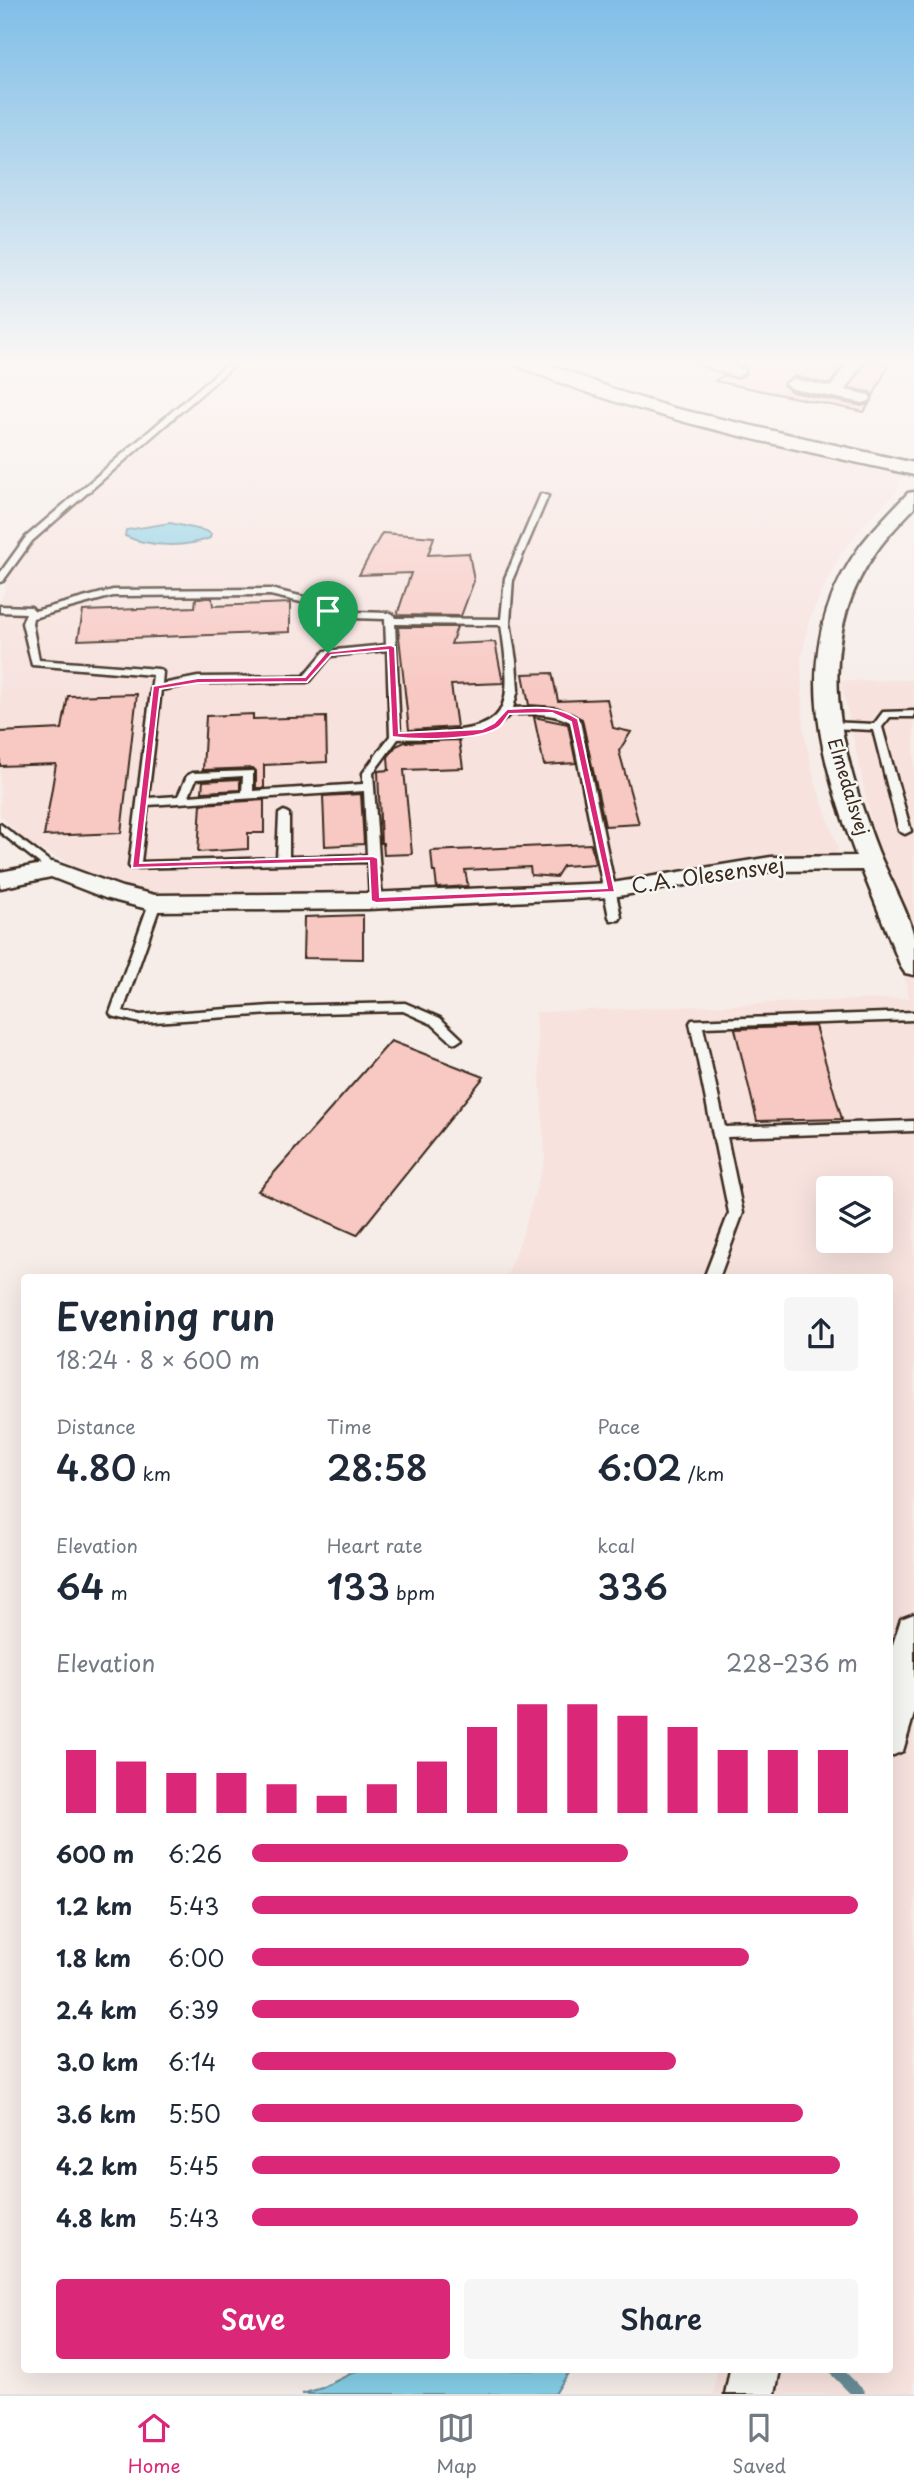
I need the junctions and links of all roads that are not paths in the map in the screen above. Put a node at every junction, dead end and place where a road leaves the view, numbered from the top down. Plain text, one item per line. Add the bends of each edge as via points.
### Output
1 (107, 473) edge
2 (544, 496) dead end
3 (914, 497) edge
4 (0, 577) edge
5 (0, 610) edge
6 (29, 616) junction
7 (390, 619) junction
8 (505, 622) junction
9 (391, 647) junction
10 (156, 688) junction
11 (507, 711) junction
12 (914, 714) edge
13 (829, 725) junction
14 (877, 727) junction
15 (395, 736) junction
16 (369, 787) junction
17 (247, 795) junction
18 (182, 800) junction
19 (142, 802) junction
20 (284, 814) dead end
21 (0, 827) edge
22 (905, 831) dead end
23 (23, 848) junction
24 (373, 858) junction
25 (283, 861) junction
26 (873, 863) junction
27 (53, 869) junction
28 (4, 879) edge
29 (612, 890) junction
30 (376, 901) junction
31 (155, 902) junction
32 (615, 917) dead end
33 (914, 967) edge
34 (914, 1016) edge
35 (457, 1039) dead end
36 (914, 1126) edge
37 (718, 1132) junction
38 (713, 1274) edge
39 (914, 1631) edge
40 (907, 1694) edge
41 (893, 1728) edge
42 (754, 2373) edge
43 (750, 2394) edge

1 - 4 lane via 29,539
2 - 8 lane via 509,578
3 - 13 street, Elmedalsvej via 868,550 847,587 831,633 825,678
5 - 6 lane via 31,610
6 - 7 lane via 113,593 270,592 314,602 318,614
6 - 10 lane via 35,663 158,672
7 - 8 lane
7 - 9 lane
8 - 11 lane via 515,680
9 - 10 lane via 328,653 307,679 198,680
9 - 15 lane
10 - 19 lane
11 - 15 lane via 497,725 484,731
11 - 29 lane via 552,710 575,721
12 - 14 lane via 887,713
13 - 14 lane
13 - 26 street, Elmedalsvej via 841,776
14 - 22 lane
15 - 16 lane via 368,773
16 - 17 lane
16 - 24 lane
17 - 18 lane
17 - 18 lane via 249,773 192,776
18 - 19 lane
19 - 25 lane via 135,866
20 - 25 lane
21 - 23 lane
23 - 27 lane
23 - 28 street
24 - 25 lane
24 - 30 lane
26 - 29 street, C.A. Olesensvej via 771,864
26 - 33 street, Elmedalsvej
27 - 28 street
27 - 31 street, C.A. Olesensvej via 114,893
29 - 30 street, C.A. Olesensvej
29 - 32 lane
30 - 31 street, C.A. Olesensvej
31 - 35 lane via 116,1013 140,1019 404,1007 436,1021
34 - 37 lane via 696,1023
36 - 37 lane
37 - 38 lane via 736,1213
39 - 40 street
40 - 41 street
42 - 43 street

